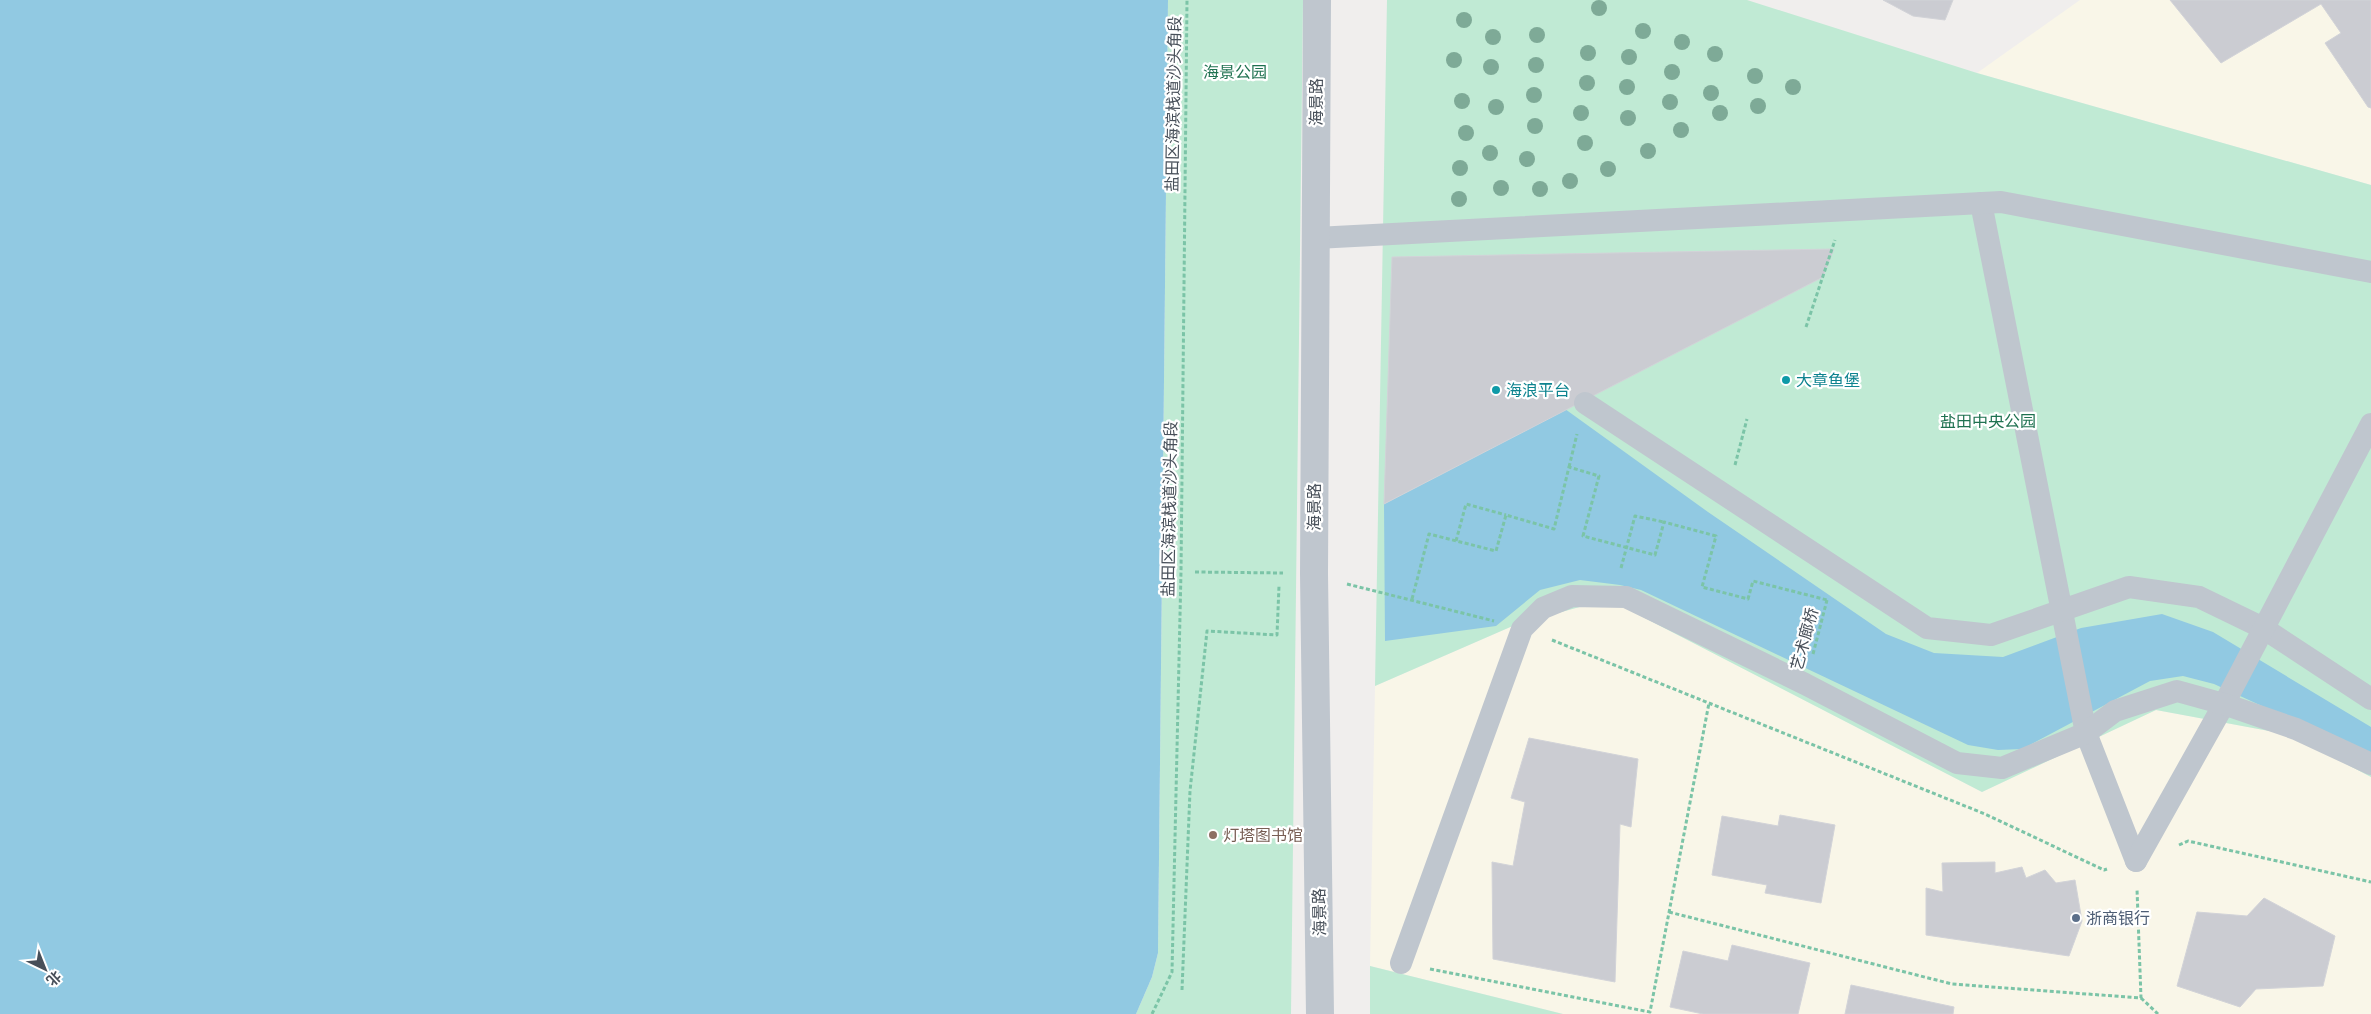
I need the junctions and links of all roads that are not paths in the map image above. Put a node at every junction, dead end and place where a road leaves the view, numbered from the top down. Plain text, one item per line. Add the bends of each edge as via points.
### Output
1 (1317, 0) edge
2 (1981, 203) junction
3 (1316, 238) junction
4 (2371, 272) edge
5 (1585, 402) dead end
6 (2371, 424) edge
7 (2063, 615) junction
8 (2258, 636) junction
9 (2371, 699) edge
10 (2224, 704) junction
11 (2086, 733) junction
12 (2371, 764) edge
13 (1401, 964) road end
14 (1320, 1014) edge

1 - 3 street, 海景路
2 - 3 street
2 - 4 street via 2001,202
2 - 7 street
3 - 14 street, 海景路 via 1314,574
5 - 7 street via 1927,628 1991,635
6 - 8 street
7 - 8 street via 2129,586 2199,597
7 - 11 street
8 - 9 street
8 - 10 street
10 - 11 street via 2177,690 2115,712
10 - 11 street via 2136,861
10 - 12 street via 2296,729
11 - 13 street via 2002,768 1957,763 1626,597 1572,596 1543,608 1522,629

